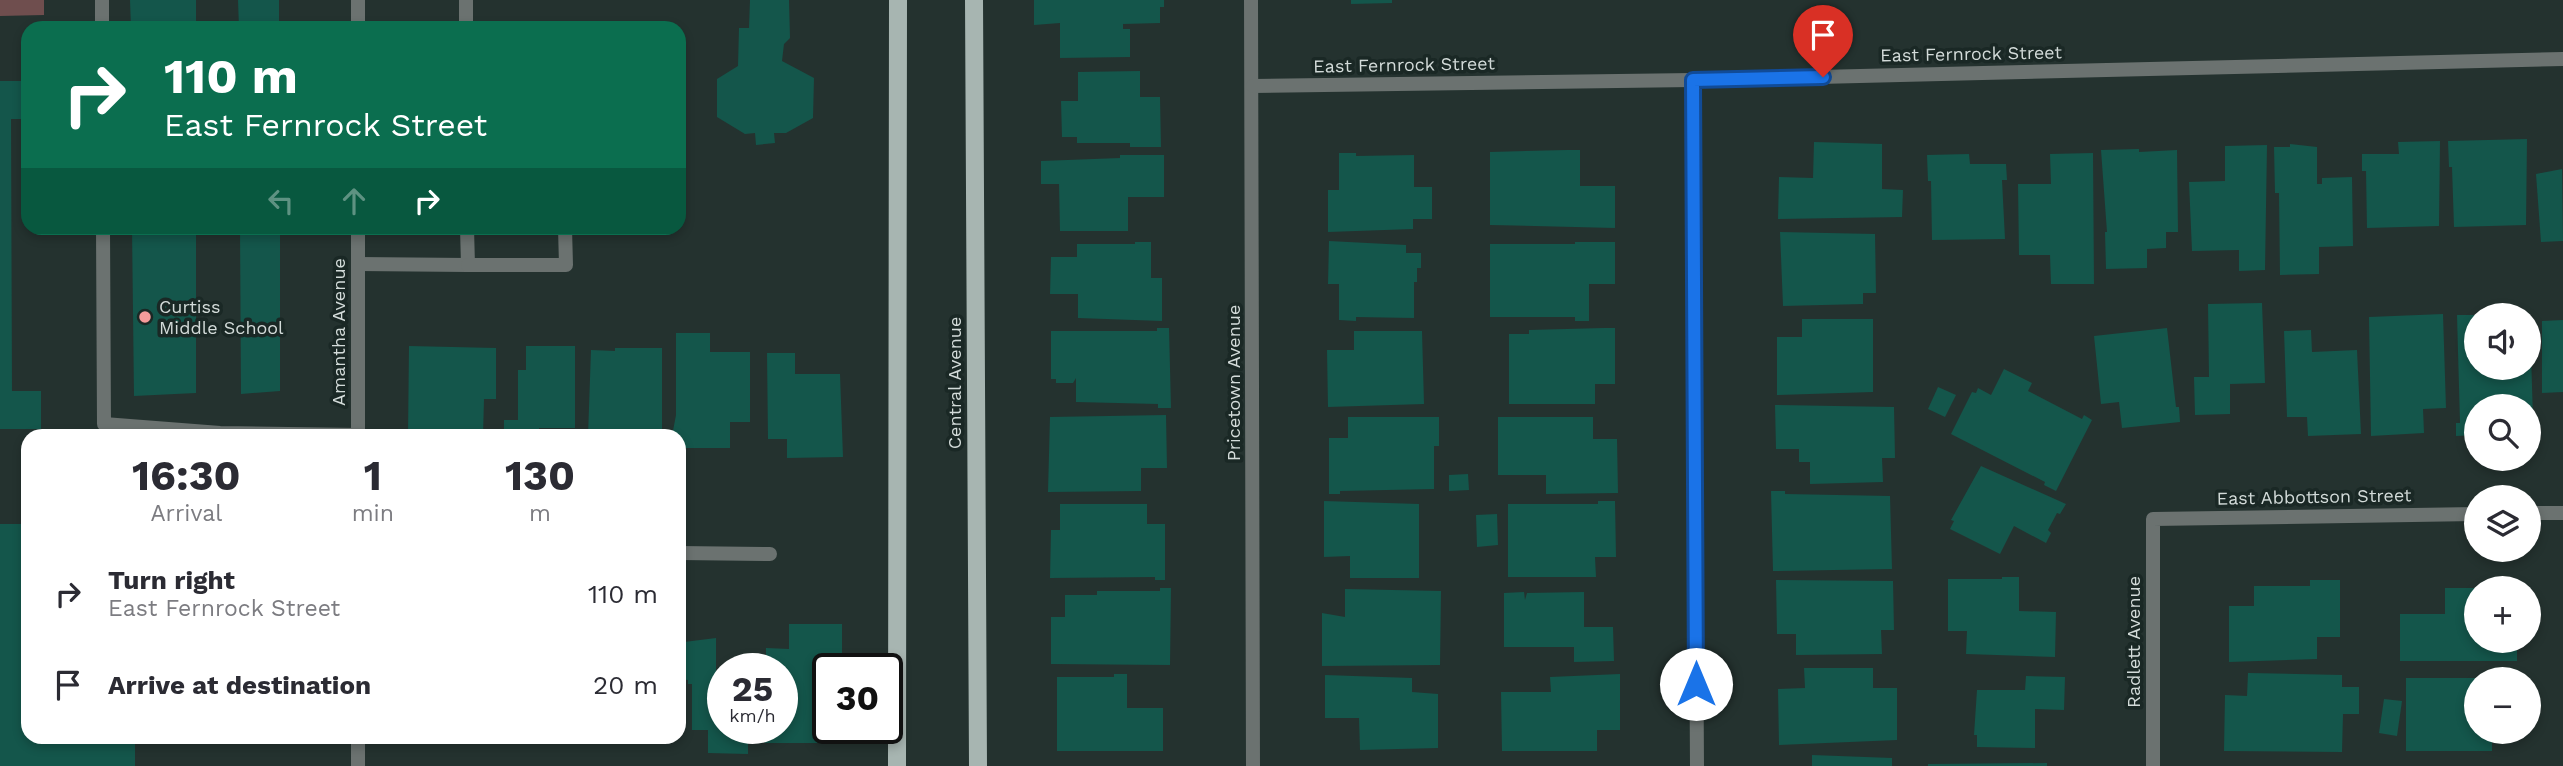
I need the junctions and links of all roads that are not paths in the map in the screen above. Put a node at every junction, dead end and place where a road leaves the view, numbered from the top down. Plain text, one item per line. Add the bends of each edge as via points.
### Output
1 (102, 0) edge
2 (358, 0) edge
3 (466, 0) edge
4 (898, 0) edge
5 (974, 0) edge
6 (1251, 0) edge
7 (102, 21) edge
8 (358, 21) edge
9 (466, 21) edge
10 (2563, 59) edge
11 (1693, 80) junction
12 (1253, 86) junction
13 (103, 235) edge
14 (358, 235) edge
15 (467, 235) edge
16 (565, 235) edge
17 (358, 264) junction
18 (468, 265) junction
19 (168, 429) edge
20 (358, 429) edge
21 (2541, 513) edge
22 (2563, 513) edge
23 (2464, 514) edge
24 (2153, 519) joint
25 (686, 553) edge
26 (770, 554) dead end
27 (358, 744) edge
28 (358, 766) edge
29 (897, 766) edge
30 (978, 766) edge
31 (1253, 766) edge
32 (1697, 766) edge
33 (2153, 766) edge

1 - 7 street
2 - 8 street
3 - 9 street
4 - 29 main road
5 - 30 main road, Central Avenue
6 - 12 street, Pricetown Avenue
10 - 11 street, East Fernrock Street
11 - 12 street, East Fernrock Street
11 - 32 street
12 - 31 street, Pricetown Avenue
13 - 19 street via 104,424
14 - 17 street, Amantha Avenue
15 - 18 street
16 - 18 street via 566,265
17 - 18 street
17 - 20 street, Amantha Avenue
21 - 22 street
23 - 24 street, East Abbottson Street
24 - 33 street, Radlett Avenue
25 - 26 street
27 - 28 street

